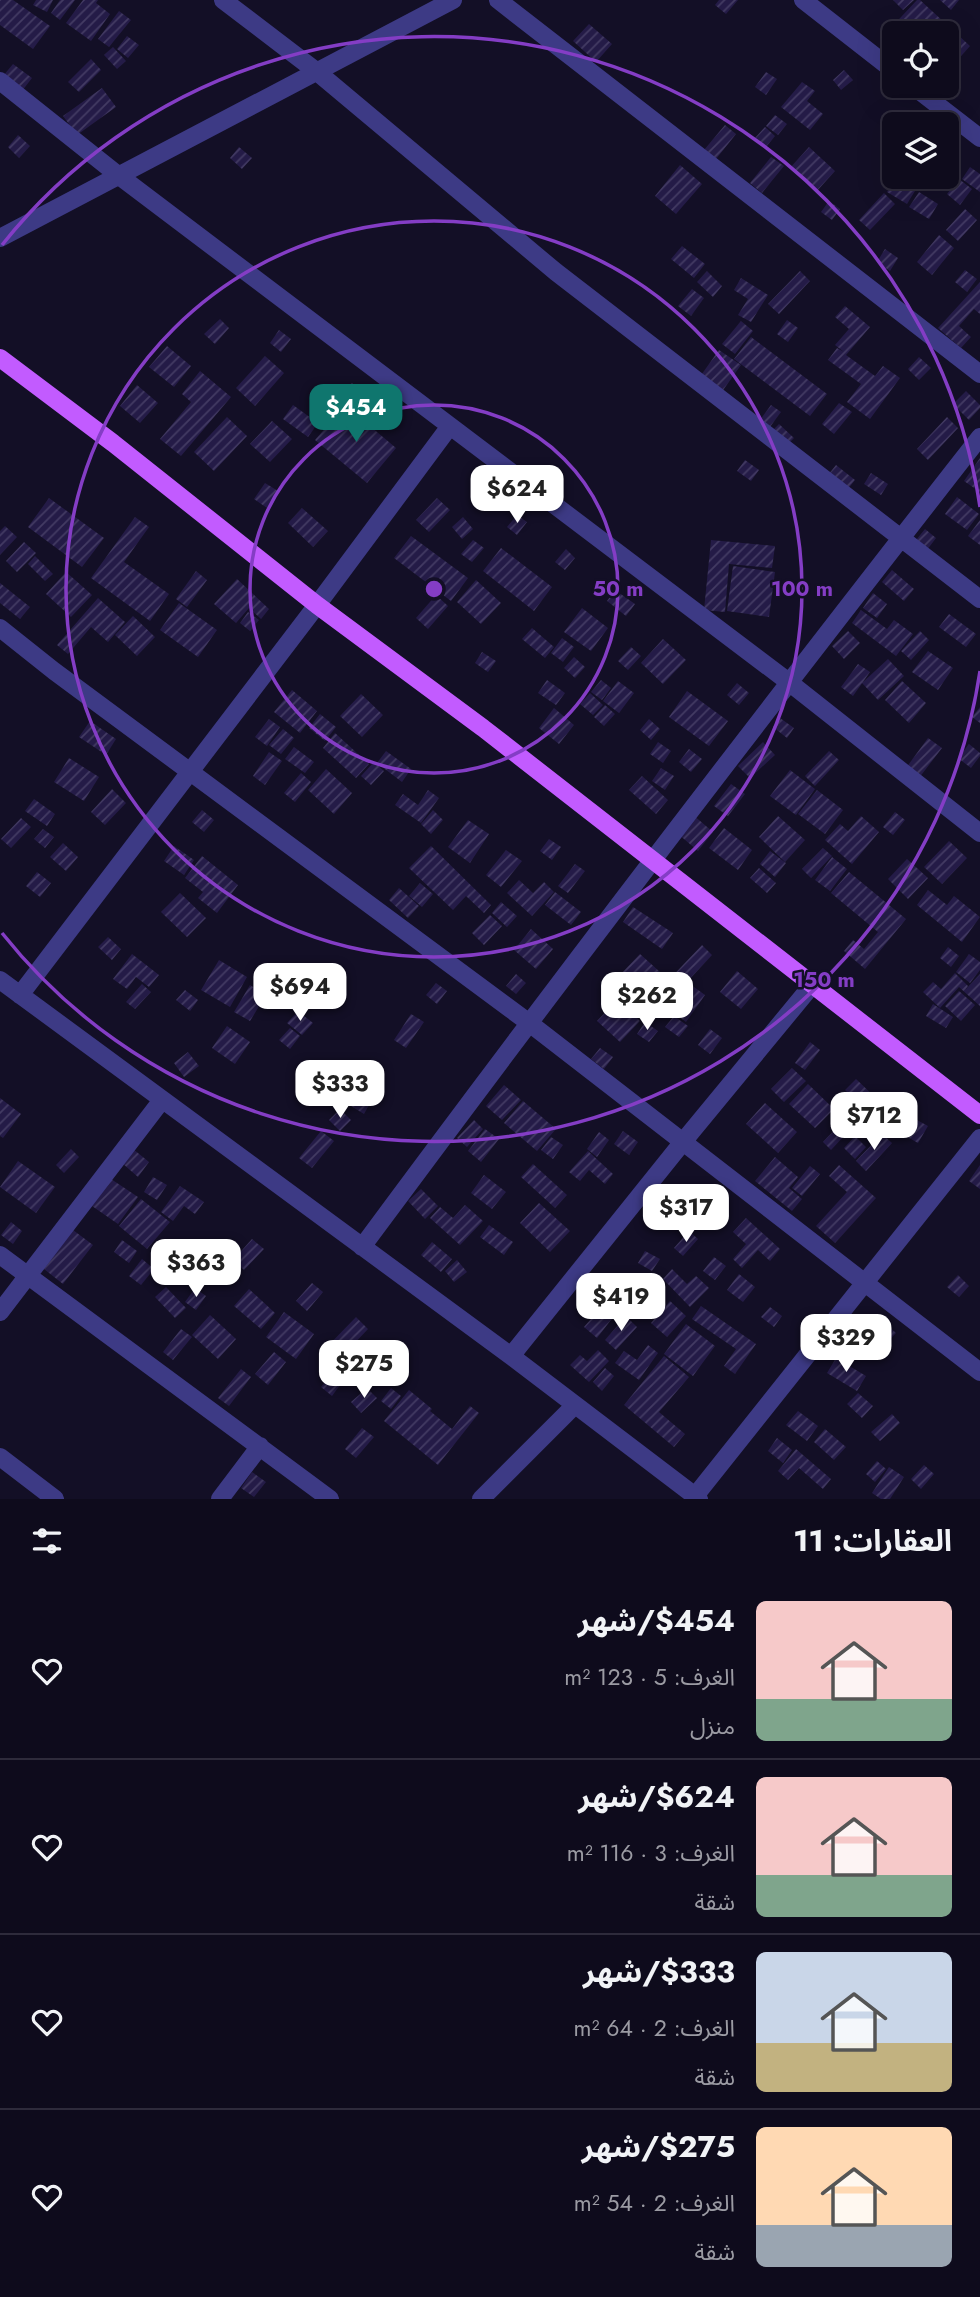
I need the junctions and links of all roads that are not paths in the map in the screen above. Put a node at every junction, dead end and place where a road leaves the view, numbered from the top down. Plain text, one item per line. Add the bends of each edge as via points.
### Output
1 (223, 0) edge
2 (453, 0) edge
3 (498, 0) edge
4 (803, 0) edge
5 (882, 62) edge
6 (316, 71) junction
7 (0, 81) edge
8 (928, 98) edge
9 (980, 138) edge
10 (118, 175) junction
11 (0, 238) edge
12 (0, 358) edge
13 (980, 374) edge
14 (450, 426) junction
15 (980, 436) edge
16 (901, 538) junction
17 (980, 599) edge
18 (317, 605) junction
19 (0, 628) edge
20 (790, 683) junction
21 (190, 771) junction
22 (980, 833) edge
23 (652, 860) junction
24 (0, 980) edge
25 (813, 984) junction
26 (20, 995) junction
27 (528, 1022) junction
28 (162, 1100) junction
29 (980, 1115) edge
30 (980, 1138) edge
31 (682, 1143) junction
32 (362, 1247) junction
33 (0, 1255) edge
34 (28, 1278) junction
35 (865, 1284) junction
36 (0, 1312) edge
37 (511, 1356) junction
38 (980, 1372) edge
39 (574, 1406) junction
40 (260, 1447) junction
41 (0, 1457) edge
42 (697, 1497) edge
43 (55, 1499) edge
44 (220, 1499) edge
45 (330, 1499) edge
46 (481, 1499) edge

1 - 6 street
2 - 6 street
3 - 13 street
4 - 5 street
6 - 10 street
6 - 16 street via 556,272
7 - 10 street
8 - 9 street
10 - 11 street
10 - 14 street
12 - 18 main road
14 - 18 street
14 - 20 street
15 - 16 street
16 - 17 street
16 - 20 street
18 - 21 street
18 - 23 main road
19 - 21 street
20 - 22 street
20 - 23 street
21 - 26 street
21 - 27 street
23 - 25 main road
23 - 27 street
24 - 26 street
25 - 29 main road
25 - 31 street
26 - 28 street
27 - 31 street
27 - 32 street
28 - 32 street
28 - 34 street
30 - 35 street
31 - 35 street
31 - 37 street
32 - 37 street
33 - 34 street
34 - 36 street
34 - 40 street
35 - 38 street
35 - 42 street
37 - 39 street
39 - 42 street
39 - 46 street
40 - 44 street
40 - 45 street
41 - 43 street

